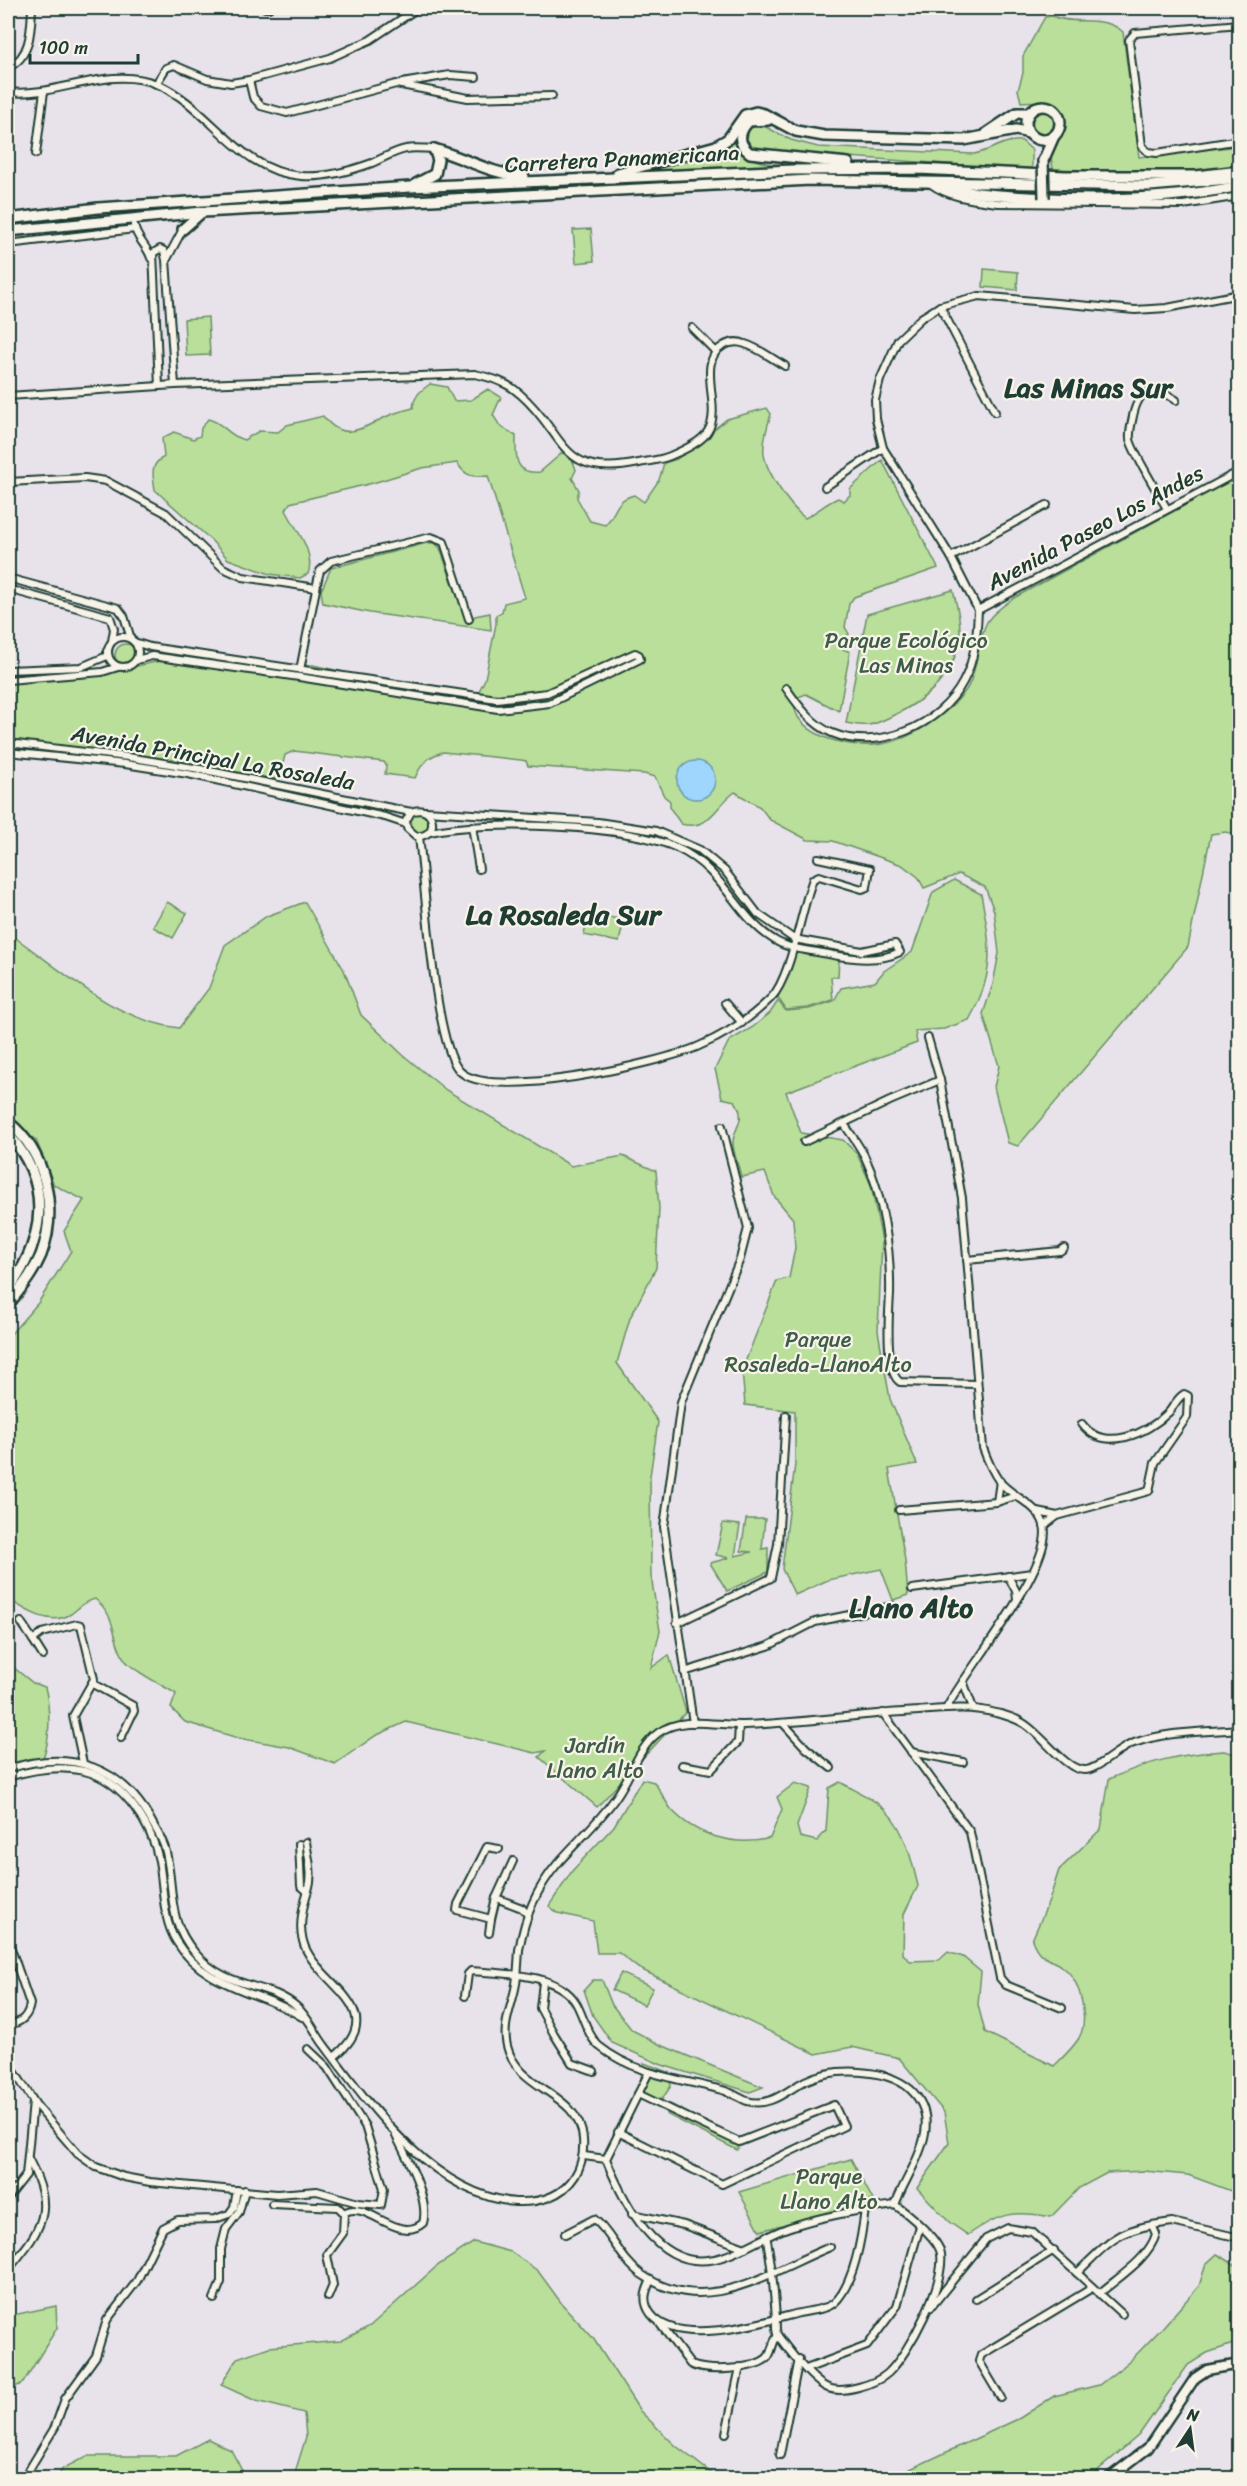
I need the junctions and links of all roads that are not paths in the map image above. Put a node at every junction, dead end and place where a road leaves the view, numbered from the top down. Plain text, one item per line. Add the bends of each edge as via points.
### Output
1 (32, 8) edge
2 (418, 8) edge
3 (1239, 24) edge
4 (8, 67) edge
5 (476, 77) dead end
6 (249, 80) junction
7 (156, 84) junction
8 (396, 84) junction
9 (44, 90) junction
10 (8, 92) edge
11 (552, 96) dead end
12 (1029, 113) junction
13 (784, 125) junction
14 (1031, 135) junction
15 (1054, 136) junction
16 (979, 138) junction
17 (1239, 140) edge
18 (434, 149) junction
19 (36, 153) dead end
20 (1043, 161) junction
21 (918, 169) junction
22 (1239, 171) edge
23 (1239, 178) edge
24 (926, 180) junction
25 (566, 181) junction
26 (1239, 186) edge
27 (410, 187) junction
28 (1239, 196) edge
29 (1044, 198) junction
30 (203, 212) junction
31 (8, 219) edge
32 (134, 224) junction
33 (183, 229) joint
34 (8, 231) edge
35 (8, 244) edge
36 (166, 260) junction
37 (153, 265) junction
38 (1239, 294) edge
39 (940, 306) junction
40 (169, 312) junction
41 (156, 314) junction
42 (692, 328) dead end
43 (715, 351) junction
44 (785, 366) dead end
45 (175, 385) junction
46 (159, 386) junction
47 (8, 396) edge
48 (1176, 400) dead end
49 (995, 412) dead end
50 (883, 448) junction
51 (1239, 471) edge
52 (8, 482) edge
53 (825, 487) dead end
54 (1047, 505) dead end
55 (1167, 509) junction
56 (951, 557) junction
57 (8, 578) edge
58 (316, 588) junction
59 (8, 589) edge
60 (978, 610) junction
61 (469, 619) dead end
62 (133, 640) junction
63 (112, 642) junction
64 (107, 651) junction
65 (187, 652) junction
66 (136, 660) junction
67 (187, 662) junction
68 (118, 667) junction
69 (300, 668) junction
70 (8, 670) edge
71 (299, 676) junction
72 (8, 680) edge
73 (786, 688) dead end
74 (454, 693) junction
75 (452, 702) junction
76 (8, 743) edge
77 (8, 752) edge
78 (426, 811) junction
79 (411, 812) junction
80 (406, 824) junction
81 (472, 826) junction
82 (430, 832) junction
83 (419, 837) junction
84 (818, 858) dead end
85 (479, 869) dead end
86 (793, 942) junction
87 (725, 1003) dead end
88 (742, 1023) junction
89 (928, 1038) dead end
90 (940, 1080) junction
91 (8, 1122) edge
92 (844, 1124) junction
93 (722, 1126) dead end
94 (8, 1134) edge
95 (804, 1142) dead end
96 (1064, 1248) dead end
97 (967, 1260) junction
98 (8, 1290) edge
99 (8, 1305) edge
100 (976, 1384) junction
101 (786, 1415) dead end
102 (1082, 1424) dead end
103 (1000, 1481) junction
104 (1016, 1496) junction
105 (997, 1502) junction
106 (899, 1510) dead end
107 (1038, 1512) junction
108 (1057, 1516) junction
109 (1044, 1526) junction
110 (1032, 1573) junction
111 (1008, 1576) junction
112 (912, 1589) dead end
113 (1017, 1600) junction
114 (892, 1606) dead end
115 (21, 1622) dead end
116 (677, 1623) junction
117 (33, 1640) junction
118 (44, 1656) dead end
119 (684, 1672) junction
120 (963, 1681) junction
121 (93, 1684) junction
122 (973, 1708) junction
123 (946, 1709) junction
124 (883, 1713) junction
125 (693, 1723) junction
126 (783, 1723) junction
127 (739, 1726) junction
128 (1239, 1729) edge
129 (121, 1738) dead end
130 (911, 1752) junction
131 (963, 1762) dead end
132 (83, 1763) junction
133 (682, 1764) dead end
134 (831, 1768) dead end
135 (8, 1769) edge
136 (8, 1777) edge
137 (121, 1783) junction
138 (116, 1789) junction
139 (499, 1849) dead end
140 (513, 1861) dead end
141 (302, 1869) junction
142 (310, 1869) junction
143 (307, 1891) junction
144 (496, 1898) junction
145 (528, 1915) junction
146 (491, 1919) junction
147 (489, 1933) dead end
148 (8, 1940) edge
149 (517, 1974) junction
150 (543, 1982) junction
151 (465, 1996) dead end
152 (1062, 2008) dead end
153 (310, 2022) junction
154 (8, 2025) edge
155 (308, 2049) dead end
156 (334, 2057) junction
157 (8, 2062) edge
158 (594, 2071) dead end
159 (649, 2072) junction
160 (638, 2094) junction
161 (33, 2102) junction
162 (393, 2130) junction
163 (618, 2132) junction
164 (584, 2156) junction
165 (606, 2159) junction
166 (29, 2160) junction
167 (241, 2190) junction
168 (8, 2198) edge
169 (272, 2204) dead end
170 (895, 2205) junction
171 (865, 2209) junction
172 (344, 2213) junction
173 (632, 2214) junction
174 (1152, 2225) junction
175 (920, 2226) junction
176 (565, 2234) dead end
177 (766, 2236) junction
178 (1239, 2238) edge
179 (830, 2247) dead end
180 (745, 2248) junction
181 (1054, 2250) junction
182 (8, 2271) edge
183 (771, 2271) junction
184 (1077, 2273) junction
185 (651, 2280) junction
186 (1092, 2288) junction
187 (1099, 2294) junction
188 (328, 2297) dead end
189 (213, 2299) dead end
190 (976, 2299) dead end
191 (930, 2308) junction
192 (1122, 2314) dead end
193 (776, 2319) junction
194 (660, 2324) junction
195 (778, 2336) junction
196 (799, 2359) junction
197 (1239, 2364) edge
198 (740, 2367) junction
199 (806, 2369) junction
200 (1001, 2398) dead end
201 (726, 2433) dead end
202 (780, 2455) dead end
203 (24, 2478) edge
204 (1109, 2478) edge

1 - 4 street via 27,47 21,58
2 - 6 street via 370,40 330,58
3 - 17 street via 1135,33 1129,40 1142,146 1148,152
5 - 8 street via 450,75
6 - 7 street via 231,83 174,65 166,68
6 - 8 street via 253,97 261,106 287,113
7 - 9 street via 134,78
7 - 18 street via 174,93 238,150 261,165 288,174 332,174 407,148
8 - 11 street via 468,98
9 - 10 street
9 - 19 street
12 - 14 main road via 1026,123
12 - 15 main road via 1043,106 1053,109 1060,123
12 - 16 main road via 1017,113
13 - 16 main road via 824,136
13 - 21 main road via 749,121 740,135 742,147 761,156
13 - 25 main road via 756,112 746,116 728,139 717,146 631,171
14 - 15 main road via 1044,140
14 - 16 main road via 1016,130
14 - 20 main road
15 - 20 main road
18 - 25 main road via 456,154 495,173
18 - 27 main road via 438,160 435,174
20 - 29 main road, bridge
21 - 22 main road, Carretera Panamericana via 1065,176 1196,176
21 - 25 main road, Carretera Panamericana via 792,170
23 - 24 main road, Carretera Panamericana via 1150,186
24 - 28 street via 942,192 998,203 1183,205
24 - 29 main road via 955,190
24 - 30 main road, Carretera Panamericana via 810,180
25 - 27 main road, Carretera Panamericana
26 - 29 main road via 1160,198
27 - 31 main road, Carretera Panamericana via 98,208
30 - 32 main road, Carretera Panamericana
30 - 33 main road
32 - 34 main road, Carretera Panamericana
32 - 35 street
32 - 37 street
33 - 36 street
36 - 37 street via 164,251 156,249
36 - 40 street
37 - 41 street
38 - 39 street, Avenida Paseo Los Andes via 1135,310 979,296
39 - 49 street
39 - 50 street, Avenida Paseo Los Andes via 898,340 880,380 875,400
40 - 41 street
40 - 45 street
41 - 46 street
42 - 43 street
43 - 44 street via 727,344 746,344
43 - 45 street via 710,369 714,415 708,431 669,457 620,467 591,465 575,457 557,441 520,394 507,384 475,374
45 - 46 street
46 - 47 street
48 - 55 street via 1166,393 1142,393 1136,402 1130,439
50 - 53 street
50 - 56 street, Avenida Paseo Los Andes
51 - 55 street, Avenida Paseo Los Andes
52 - 58 street via 85,478 106,481 166,513 223,568 243,577
54 - 56 street
55 - 60 street, Avenida Paseo Los Andes
56 - 60 street, Avenida Paseo Los Andes
57 - 62 street via 118,608
58 - 61 street via 320,571 332,561 436,537 444,542
58 - 69 street
59 - 63 street via 110,616
60 - 73 street via 976,640 962,684 940,709 906,731 866,740 830,733 804,712
62 - 63 street via 121,637
62 - 65 street
62 - 66 street via 138,650
63 - 64 street
64 - 68 street
64 - 70 street via 107,656 89,666
65 - 67 street
65 - 69 street
66 - 67 street via 152,656
66 - 68 street via 130,666
67 - 71 street
68 - 72 street via 102,672
69 - 71 street
69 - 74 street
71 - 75 street
74 - 75 street
74 - 75 street via 497,699 528,697 547,693 635,653 640,656 640,661 550,703 498,709
76 - 79 street, Avenida Principal La Rosaleda via 200,769
77 - 80 street, Avenida Principal La Rosaleda via 188,774
78 - 79 street
78 - 82 street via 433,821
78 - 86 street via 598,822 676,837 725,871 758,914
79 - 80 street
80 - 83 street via 409,832
81 - 82 street
81 - 85 street
81 - 86 street via 600,831 665,843 701,862 721,880 752,921 776,941
82 - 83 street
83 - 88 street via 438,996 451,1058 464,1075 512,1084 570,1077 698,1047
84 - 86 street via 870,869 867,887 816,877
86 - 86 street via 862,960 900,952 895,944 862,951
86 - 88 street via 776,991
87 - 88 street
89 - 90 street
90 - 92 street
90 - 97 street via 962,1198
91 - 99 main road via 35,1155 50,1206 41,1255
92 - 95 street
92 - 100 street via 864,1155 877,1188 885,1236 889,1332 896,1380
93 - 116 street via 748,1228 740,1260 681,1402 664,1527
94 - 98 main road via 32,1168 39,1207 34,1247
96 - 97 street
97 - 100 street
100 - 103 street via 983,1448
101 - 116 street via 778,1544 771,1578
102 - 108 street via 1094,1436 1110,1440 1126,1437 1145,1430 1180,1397 1188,1396 1187,1417 1155,1463 1149,1491
103 - 104 street
103 - 105 street
104 - 105 street
104 - 107 street
105 - 106 street
107 - 108 street
107 - 109 street
108 - 109 street
109 - 110 street via 1044,1546
110 - 111 street
110 - 113 street
111 - 112 street
111 - 113 street
113 - 120 street
114 - 119 street via 816,1622 768,1646
115 - 117 street
116 - 119 street
117 - 118 street
117 - 121 street via 56,1629 81,1625
119 - 125 street
120 - 122 street
120 - 123 street
121 - 129 street via 133,1706
121 - 132 street via 73,1716
122 - 123 street
122 - 128 street via 1022,1722 1063,1759 1083,1770 1099,1765 1128,1744 1147,1739
123 - 124 street
124 - 126 street
124 - 130 street
125 - 127 street
125 - 145 street via 673,1725 645,1745 616,1797 543,1882
126 - 127 street
126 - 134 street
127 - 133 street via 738,1742 711,1770
130 - 131 street
130 - 152 street via 970,1833 1000,1978 1006,1985
132 - 135 street via 31,1761
132 - 137 street via 104,1770
136 - 138 street via 31,1770 85,1771
137 - 138 street
137 - 153 street via 145,1808 166,1849 175,1922 196,1954 216,1972 294,2003
138 - 153 street via 148,1827 158,1859 168,1923 176,1941 212,1978 289,2009
139 - 146 street via 487,1847 456,1907
140 - 144 street
141 - 142 street
141 - 142 street via 302,1843
141 - 143 street via 301,1886
142 - 143 street
143 - 156 street via 303,1943 346,1998 356,2022 351,2041
144 - 145 street via 522,1908
144 - 146 street
145 - 149 street
146 - 147 street
148 - 154 street via 30,2004 21,2021
149 - 150 street
149 - 151 street via 469,1971
149 - 164 street via 506,2024 508,2050 522,2074 567,2104 576,2115 582,2130
150 - 158 street via 540,2008 554,2034 572,2063
150 - 159 street via 574,1999 598,2046
153 - 156 street
155 - 167 street via 327,2067 365,2126 384,2189 383,2203 358,2203 317,2191 277,2194
156 - 162 street
157 - 161 street
159 - 160 street
159 - 170 street via 760,2102 771,2101 807,2080 845,2072 900,2082 918,2100 926,2130 922,2151
160 - 163 street
160 - 163 street via 739,2142 830,2105 836,2106 843,2128 722,2184
161 - 166 street
161 - 167 street via 78,2154 96,2168 150,2182
162 - 164 street via 441,2175 517,2202 554,2196 576,2175
162 - 172 street via 419,2188 423,2223 404,2230 372,2215
163 - 165 street
164 - 165 street
165 - 173 street
166 - 168 street via 26,2175
166 - 182 street via 42,2184 45,2207 41,2223
167 - 189 street via 239,2212 226,2229 220,2282
167 - 203 street via 229,2214 215,2219 178,2220 163,2228 137,2282 107,2320 96,2356 65,2399 56,2427
169 - 172 street via 338,2206
170 - 171 street
170 - 175 street
171 - 177 street via 819,2218
171 - 193 street via 850,2282 842,2293 833,2304
172 - 188 street via 343,2233 327,2255 333,2285
173 - 180 street via 684,2225
173 - 180 street via 666,2249 691,2259 712,2260
174 - 178 street via 1172,2222
174 - 184 street via 1115,2236
174 - 187 street via 1156,2234 1148,2248
175 - 191 street via 941,2253
175 - 199 street via 897,2306 867,2346
176 - 185 street via 594,2219 627,2262
177 - 180 street
177 - 183 street
179 - 183 street
181 - 184 street
181 - 190 street
181 - 191 street via 1032,2232 1008,2228 996,2232
183 - 185 street via 746,2286 722,2292 672,2289
183 - 193 street
184 - 186 street
185 - 194 street via 645,2301
186 - 187 street
186 - 200 street via 981,2355 979,2361
187 - 192 street
191 - 199 street via 889,2372 876,2381 839,2391 826,2388
193 - 194 street via 717,2331
193 - 195 street
194 - 198 street via 695,2367
195 - 196 street
195 - 198 street via 763,2361
196 - 199 street
196 - 202 street
197 - 204 street via 1207,2370 1195,2378 1148,2448
198 - 201 street

